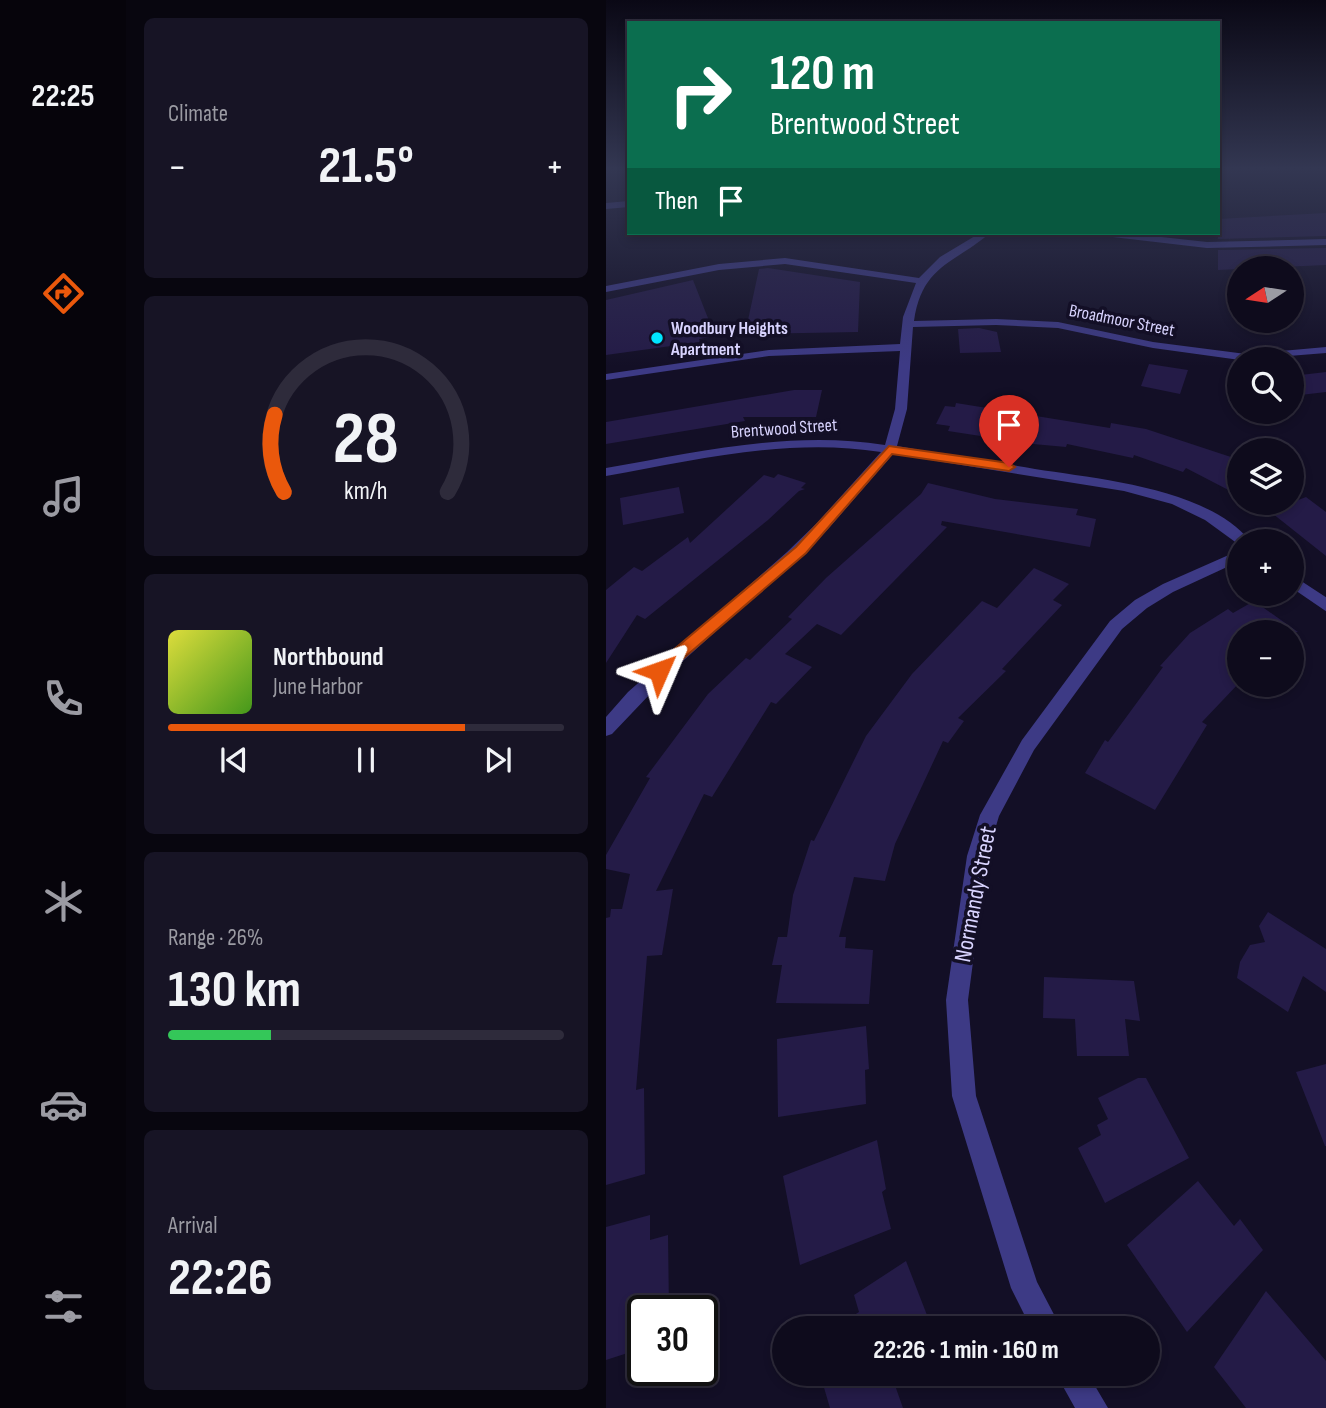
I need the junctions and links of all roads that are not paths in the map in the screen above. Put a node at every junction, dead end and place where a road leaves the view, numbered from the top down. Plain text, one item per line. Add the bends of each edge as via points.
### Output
1 (983, 235) edge
2 (1123, 235) edge
3 (1326, 242) edge
4 (922, 281) junction
5 (606, 289) edge
6 (910, 324) junction
7 (905, 346) junction
8 (1326, 350) edge
9 (606, 377) edge
10 (889, 450) junction
11 (606, 472) edge
12 (1227, 529) edge
13 (1227, 561) edge
14 (1304, 590) edge
15 (1326, 607) edge
16 (606, 729) edge
17 (1040, 1316) edge
18 (1079, 1386) edge
19 (1093, 1408) edge

1 - 4 street via 943,259
2 - 3 street via 1218,245
4 - 5 street via 785,261 719,267
4 - 6 street
6 - 7 street
6 - 8 street, Broadmoor Street via 1058,325 1246,358
7 - 9 street via 769,353
7 - 10 street via 905,395
10 - 11 street, Brentwood Street via 851,443 798,442
10 - 12 street, Brentwood Street via 1125,487 1177,501
10 - 16 street via 801,550 682,649
13 - 17 street, Normandy Street via 1140,604 1116,625 1028,745 990,815 977,856 957,1000 964,1096 1025,1289
14 - 15 street
18 - 19 street

